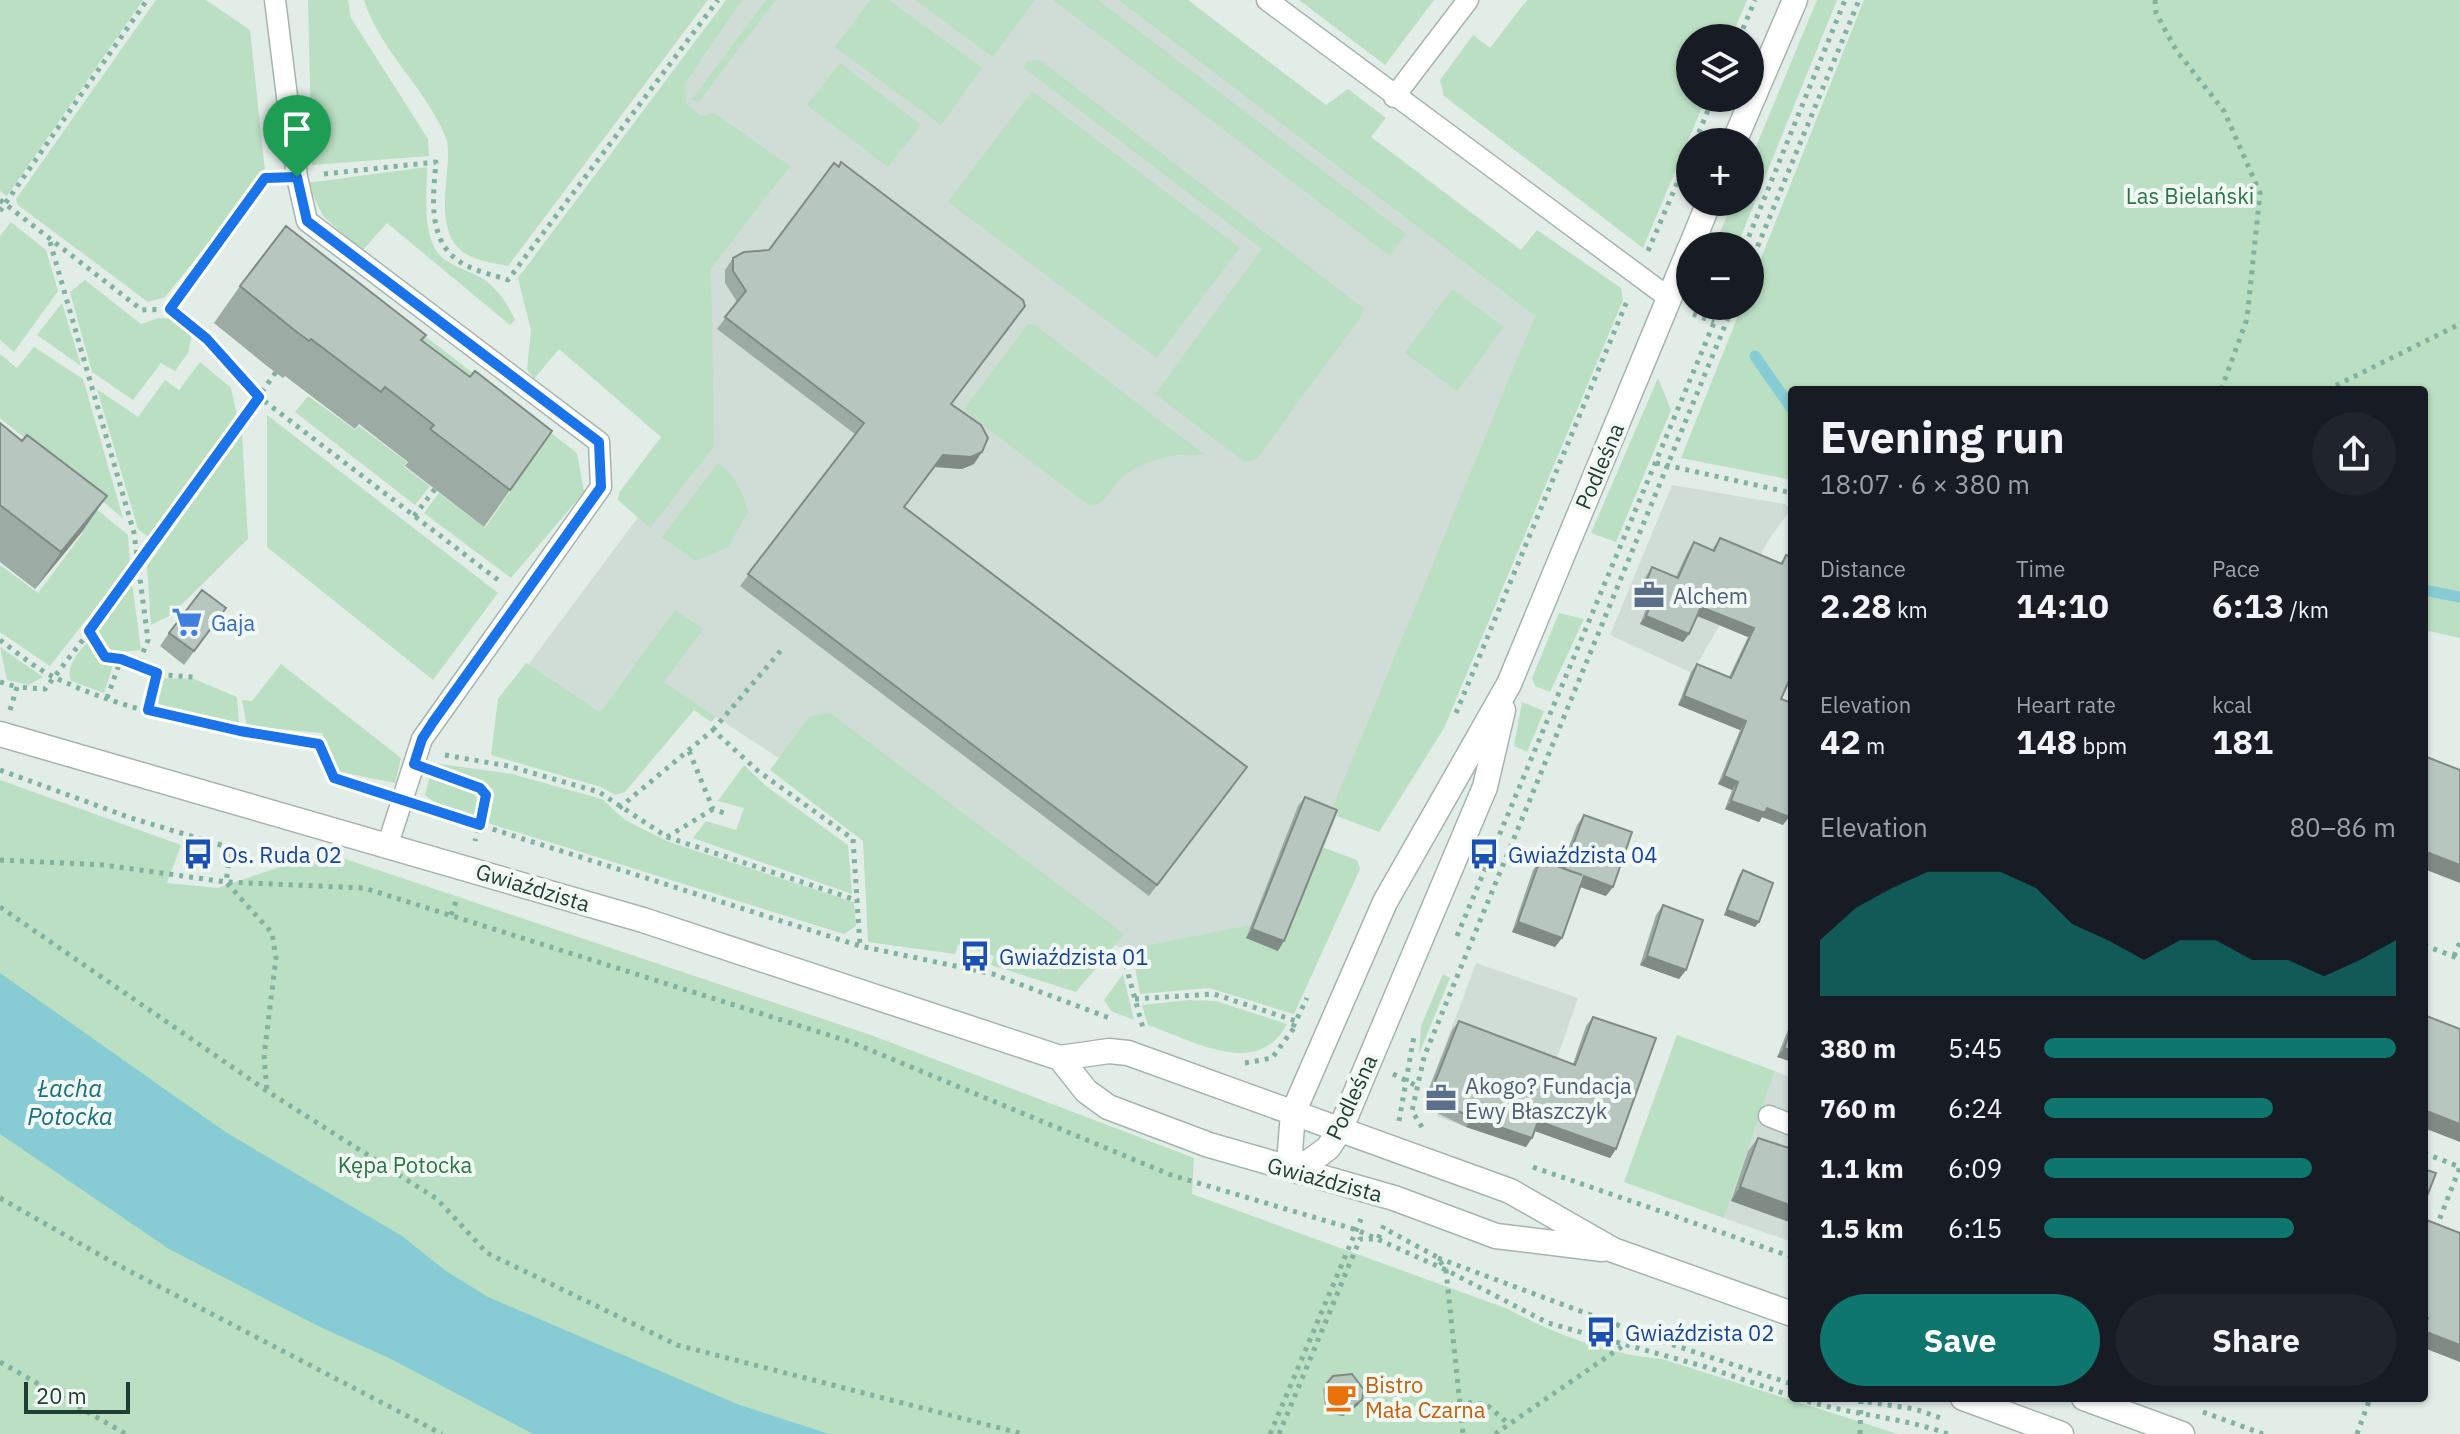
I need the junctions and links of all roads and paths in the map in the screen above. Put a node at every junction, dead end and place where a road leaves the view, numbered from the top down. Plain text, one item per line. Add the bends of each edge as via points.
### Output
1 (147, 0) edge
2 (275, 0) edge
3 (718, 0) edge
4 (1267, 0) edge
5 (1468, 0) edge
6 (1755, 0) edge
7 (1795, 0) edge
8 (1845, 0) edge
9 (1859, 0) edge
10 (2155, 0) edge
11 (1745, 24) edge
12 (1394, 97) junction
13 (1740, 128) edge
14 (297, 177) junction
15 (1676, 186) edge
16 (3, 202) edge
17 (0, 211) edge
18 (1751, 232) edge
19 (1764, 232) edge
20 (50, 242) junction
21 (1638, 275) junction
22 (1676, 281) edge
23 (1669, 298) junction
24 (170, 309) junction
25 (1715, 320) edge
26 (1727, 320) edge
27 (2460, 324) edge
28 (276, 372) edge
29 (2222, 386) edge
30 (2335, 386) edge
31 (259, 397) junction
32 (1656, 463) junction
33 (1668, 467) junction
34 (435, 489) edge
35 (1788, 492) edge
36 (414, 516) junction
37 (138, 568) junction
38 (522, 598) junction
39 (89, 631) junction
40 (0, 640) edge
41 (783, 648) dead end
42 (121, 659) junction
43 (138, 665) junction
44 (0, 673) edge
45 (157, 673) junction
46 (54, 677) junction
47 (193, 677) edge
48 (1, 682) edge
49 (1509, 684) junction
50 (17, 687) junction
51 (107, 698) junction
52 (148, 710) junction
53 (1454, 715) dead end
54 (713, 730) junction
55 (1, 734) edge
56 (689, 751) junction
57 (416, 758) junction
58 (0, 770) edge
59 (402, 800) junction
60 (619, 808) junction
61 (713, 809) junction
62 (727, 814) dead end
63 (480, 825) junction
64 (667, 837) junction
65 (388, 844) junction
66 (0, 860) edge
67 (468, 867) junction
68 (226, 882) junction
69 (859, 901) junction
70 (0, 907) edge
71 (451, 915) junction
72 (1454, 941) dead end
73 (2460, 942) edge
74 (860, 946) junction
75 (2428, 946) edge
76 (1123, 955) dead end
77 (2457, 957) edge
78 (1310, 993) dead end
79 (1135, 999) junction
80 (1119, 1023) dead end
81 (1294, 1024) junction
82 (1132, 1028) dead end
83 (1415, 1028) dead end
84 (1303, 1032) dead end
85 (1060, 1058) junction
86 (1386, 1071) dead end
87 (1238, 1072) dead end
88 (1407, 1081) junction
89 (1417, 1086) junction
90 (267, 1091) junction
91 (1293, 1113) junction
92 (1769, 1116) dead end
93 (1788, 1123) edge
94 (1398, 1127) dead end
95 (1340, 1130) junction
96 (1434, 1131) dead end
97 (2428, 1155) edge
98 (1530, 1166) dead end
99 (2460, 1167) edge
100 (1297, 1171) junction
101 (0, 1198) edge
102 (1367, 1210) dead end
103 (1386, 1218) dead end
104 (1383, 1228) junction
105 (1357, 1230) junction
106 (2434, 1233) edge
107 (1378, 1239) junction
108 (1613, 1250) junction
109 (1788, 1256) edge
110 (1437, 1257) junction
111 (1446, 1270) junction
112 (1788, 1313) edge
113 (1640, 1334) junction
114 (1622, 1347) junction
115 (0, 1362) edge
116 (1788, 1383) edge
117 (1788, 1395) edge
118 (1458, 1401) junction
119 (1815, 1402) edge
120 (1861, 1402) edge
121 (1868, 1402) edge
122 (1974, 1402) edge
123 (2095, 1402) edge
124 (2369, 1402) edge
125 (2193, 1408) dead end
126 (1861, 1413) junction
127 (1942, 1419) dead end
128 (1510, 1425) junction
129 (126, 1434) edge
130 (442, 1434) edge
131 (1023, 1434) edge
132 (1270, 1434) edge
133 (1279, 1434) edge
134 (1463, 1434) edge
135 (1495, 1434) edge
136 (1860, 1434) edge
137 (1948, 1434) edge
138 (2061, 1434) edge
139 (2182, 1434) edge
140 (2263, 1434) edge
141 (2357, 1434) edge

1 - 16 path
2 - 14 lane
3 - 14 path via 508,280 460,262 438,238 432,203 436,162
4 - 12 lane
5 - 12 lane
6 - 11 path
7 - 13 street
8 - 18 path
9 - 19 path
10 - 29 path via 2156,13 2176,50 2224,111 2260,193 2247,319
12 - 21 lane
14 - 24 path via 265,178
14 - 38 lane via 307,221 599,442 601,487
15 - 21 path
16 - 17 path
16 - 20 path
20 - 24 path via 142,310
20 - 37 path via 134,533
21 - 23 lane
21 - 53 path
22 - 23 street, Podleśna
23 - 49 street, Podleśna
24 - 31 path via 207,339
25 - 32 path
26 - 33 path
27 - 30 path
28 - 31 path
31 - 36 path
31 - 37 path
32 - 33 path
32 - 72 path
33 - 35 path
33 - 89 path via 1424,1057
34 - 36 path
36 - 38 path
37 - 39 path
37 - 43 path via 148,640
38 - 57 lane via 422,739
39 - 42 path via 105,657
39 - 46 path
40 - 46 path
41 - 54 path
42 - 43 path
42 - 51 path
43 - 45 path
44 - 48 path
45 - 47 path
45 - 52 path
46 - 50 path via 45,689
46 - 51 path
48 - 50 path
49 - 91 street, Podleśna via 1385,902
49 - 95 street, Podleśna via 1485,787
50 - 55 path
51 - 52 path
52 - 59 path via 319,744 334,778
54 - 56 path
54 - 69 path via 758,771 853,839
55 - 65 street, Gwiaździsta
56 - 60 path
56 - 61 path
57 - 59 lane
57 - 60 path via 508,766 599,792
57 - 63 path via 480,788 486,795
58 - 68 path via 231,848
59 - 63 path
59 - 65 lane
60 - 64 path
61 - 62 path
61 - 64 path
63 - 67 path
63 - 74 path
64 - 69 path
65 - 67 street, Gwiaździsta
66 - 68 path via 104,865
67 - 71 path
67 - 85 street, Gwiaździsta
68 - 71 path via 364,888
68 - 90 path via 272,933 276,958 264,1056
69 - 74 path
70 - 90 path
71 - 105 path via 851,1042 1171,1175
73 - 77 path
74 - 80 path via 993,974
75 - 77 path
76 - 79 path
78 - 81 path
79 - 81 path via 1214,994
79 - 82 path via 1144,1033
81 - 84 path
81 - 87 path via 1272,1058 1241,1063
83 - 88 path
85 - 91 street, Gwiaździsta via 1128,1053
85 - 100 street, Gwiaździsta via 1086,1091 1108,1107
86 - 88 path
88 - 89 path
88 - 94 path
89 - 96 path via 1412,1111 1420,1126
90 - 131 path via 437,1199 487,1253 677,1345
91 - 95 street, Gwiaździsta
91 - 100 street, Podleśna via 1290,1151
92 - 93 lane
95 - 100 street, Podleśna via 1328,1148
95 - 108 street, Gwiaździsta via 1510,1191
97 - 99 path
98 - 109 path
99 - 106 path
100 - 108 street, Gwiaździsta via 1394,1198 1496,1236
101 - 130 path
102 - 105 path
103 - 104 path
104 - 107 path
104 - 110 path
105 - 107 path
105 - 132 path
107 - 111 path
107 - 133 path via 1360,1239
108 - 112 street, Gwiaździsta
110 - 111 path
110 - 113 path
111 - 114 path via 1548,1323
111 - 118 path
113 - 114 path
113 - 116 path
114 - 117 path
114 - 128 path
115 - 129 path
118 - 128 path via 1487,1405
118 - 134 path
119 - 126 path
120 - 126 path
121 - 127 path
122 - 138 street
123 - 139 street
124 - 141 path
125 - 140 path
126 - 136 path
126 - 137 path via 1910,1420
128 - 135 path

